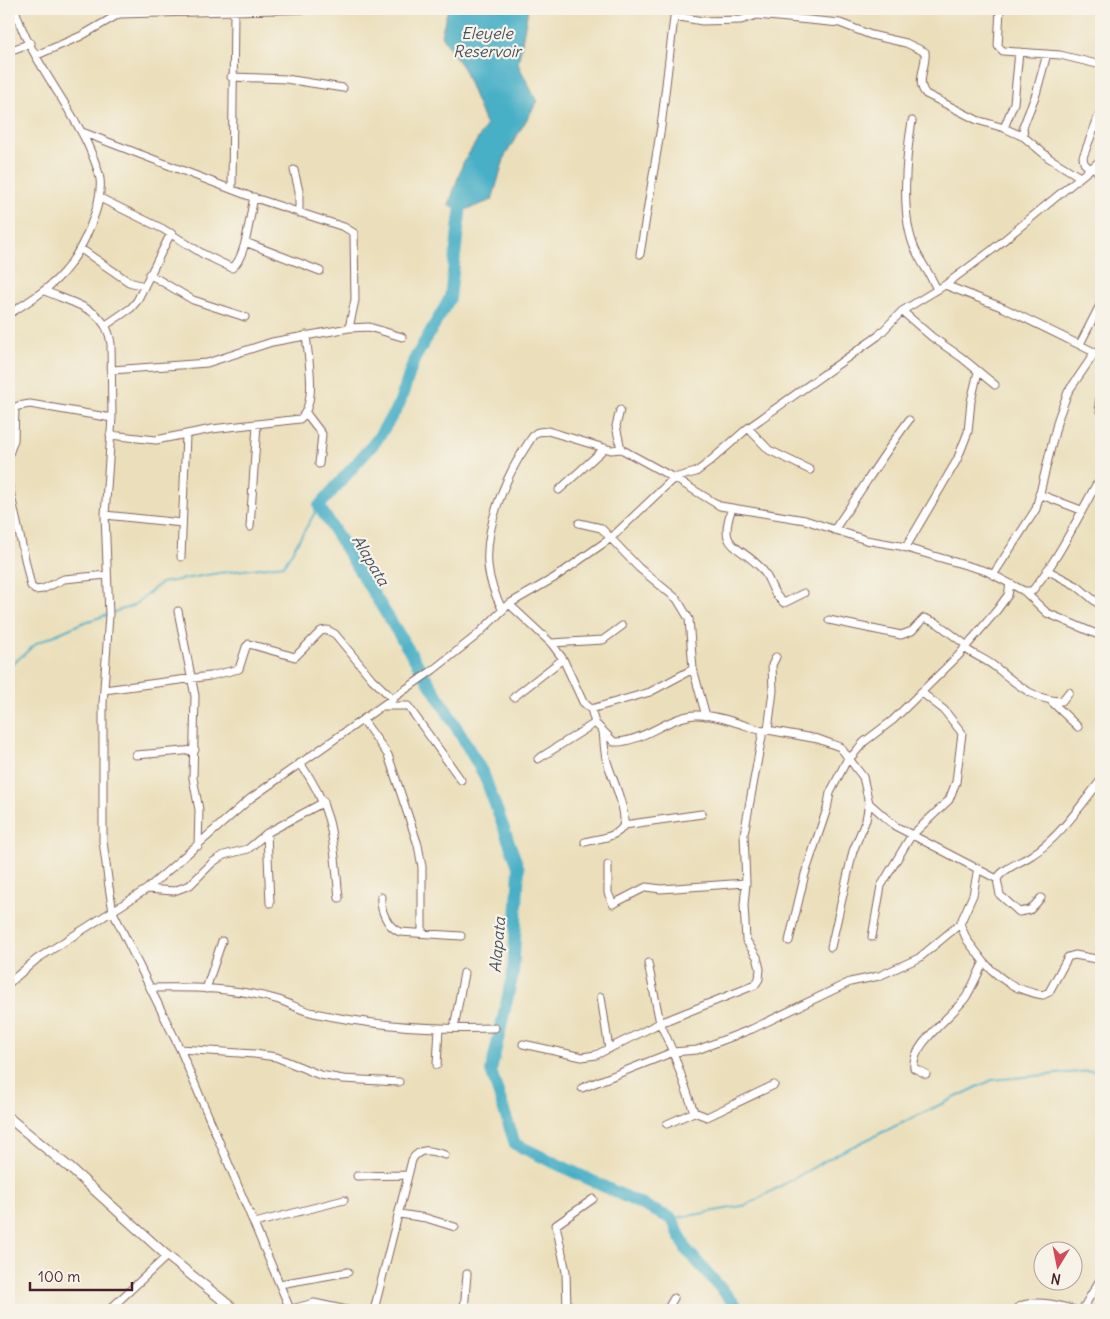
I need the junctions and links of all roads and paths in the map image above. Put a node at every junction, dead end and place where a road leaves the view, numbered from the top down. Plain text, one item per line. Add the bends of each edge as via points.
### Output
1 (15, 9) edge
2 (313, 9) edge
3 (1000, 9) edge
4 (194, 10) edge
5 (234, 12) junction
6 (675, 12) edge
7 (31, 43) junction
8 (9, 51) edge
9 (1019, 52) junction
10 (1047, 54) junction
11 (37, 55) junction
12 (1101, 65) edge
13 (232, 77) junction
14 (343, 88) dead end
15 (1101, 110) edge
16 (912, 121) dead end
17 (1004, 128) junction
18 (82, 132) junction
19 (1024, 137) junction
20 (1101, 160) edge
21 (1092, 168) junction
22 (294, 170) dead end
23 (1080, 177) junction
24 (1101, 178) edge
25 (232, 188) junction
26 (254, 197) junction
27 (100, 198) junction
28 (299, 213) junction
29 (171, 233) junction
30 (245, 242) junction
31 (81, 249) junction
32 (640, 254) dead end
33 (320, 271) dead end
34 (149, 274) junction
35 (945, 285) junction
36 (144, 286) junction
37 (937, 290) junction
38 (45, 291) junction
39 (1101, 303) edge
40 (902, 311) junction
41 (9, 314) edge
42 (245, 318) dead end
43 (106, 325) junction
44 (349, 328) junction
45 (306, 335) junction
46 (402, 337) dead end
47 (1080, 344) junction
48 (1092, 351) junction
49 (1101, 356) edge
50 (112, 370) junction
51 (978, 372) junction
52 (996, 385) dead end
53 (1101, 390) edge
54 (620, 410) dead end
55 (1101, 411) edge
56 (306, 413) junction
57 (112, 418) junction
58 (909, 420) dead end
59 (257, 425) junction
60 (748, 428) junction
61 (110, 434) junction
62 (186, 435) junction
63 (605, 448) junction
64 (621, 449) junction
65 (9, 454) edge
66 (318, 464) dead end
67 (810, 470) dead end
68 (674, 478) junction
69 (1096, 484) dead end
70 (9, 487) edge
71 (559, 490) dead end
72 (1039, 494) junction
73 (732, 508) junction
74 (1081, 510) junction
75 (105, 515) junction
76 (182, 523) junction
77 (579, 523) dead end
78 (250, 526) dead end
79 (834, 530) junction
80 (612, 538) junction
81 (893, 544) junction
82 (181, 557) dead end
83 (1048, 570) junction
84 (107, 575) junction
85 (993, 575) junction
86 (1010, 584) junction
87 (1024, 592) junction
88 (804, 593) dead end
89 (509, 604) junction
90 (1101, 606) edge
91 (178, 611) dead end
92 (829, 620) dead end
93 (622, 626) dead end
94 (1101, 636) edge
95 (551, 643) junction
96 (965, 647) junction
97 (776, 657) dead end
98 (563, 659) junction
99 (693, 669) junction
100 (192, 679) junction
101 (104, 690) junction
102 (922, 692) junction
103 (1068, 692) dead end
104 (514, 697) dead end
105 (393, 699) junction
106 (1051, 701) junction
107 (384, 706) junction
108 (591, 709) junction
109 (706, 716) junction
110 (363, 720) junction
111 (595, 724) junction
112 (1078, 727) dead end
113 (604, 730) junction
114 (766, 730) junction
115 (195, 750) junction
116 (136, 755) dead end
117 (849, 756) junction
118 (538, 759) dead end
119 (300, 763) junction
120 (461, 780) dead end
121 (1101, 780) edge
122 (324, 802) junction
123 (869, 803) junction
124 (702, 814) dead end
125 (624, 825) junction
126 (267, 833) junction
127 (911, 836) junction
128 (585, 842) dead end
129 (198, 846) junction
130 (608, 865) dead end
131 (978, 868) junction
132 (997, 878) junction
133 (746, 883) junction
134 (147, 889) junction
135 (381, 897) dead end
136 (338, 898) dead end
137 (1041, 898) dead end
138 (270, 903) dead end
139 (113, 912) junction
140 (960, 924) junction
141 (422, 933) junction
142 (461, 936) dead end
143 (872, 937) dead end
144 (222, 941) dead end
145 (789, 941) dead end
146 (831, 947) dead end
147 (1101, 960) edge
148 (984, 962) junction
149 (648, 963) dead end
150 (464, 973) dead end
151 (9, 983) edge
152 (151, 988) junction
153 (206, 989) junction
154 (601, 997) dead end
155 (660, 1023) junction
156 (439, 1028) junction
157 (454, 1028) junction
158 (495, 1028) dead end
159 (523, 1044) dead end
160 (180, 1049) junction
161 (609, 1050) junction
162 (673, 1052) junction
163 (437, 1065) dead end
164 (926, 1074) dead end
165 (400, 1082) dead end
166 (774, 1085) dead end
167 (582, 1088) dead end
168 (694, 1112) junction
169 (9, 1118) edge
170 (667, 1124) dead end
171 (445, 1155) dead end
172 (408, 1175) junction
173 (357, 1176) dead end
174 (344, 1200) dead end
175 (593, 1200) dead end
176 (400, 1214) junction
177 (255, 1223) junction
178 (455, 1228) dead end
179 (167, 1256) junction
180 (348, 1272) dead end
181 (467, 1274) dead end
182 (1101, 1278) edge
183 (280, 1284) junction
184 (674, 1298) dead end
185 (108, 1310) edge
186 (235, 1310) edge
187 (289, 1310) edge
188 (347, 1310) edge
189 (374, 1310) edge
190 (464, 1310) edge
191 (567, 1310) edge
192 (667, 1310) edge
193 (1015, 1310) edge
194 (1074, 1310) edge
195 (1082, 1310) edge

1 - 7 street
2 - 5 street
3 - 9 street via 998,46 1003,51
4 - 5 street
4 - 11 street via 116,15 81,36
5 - 13 street
6 - 17 street via 709,21 741,20 757,15 840,24 906,43 924,52 926,60 921,89 926,94 976,120
6 - 32 street via 661,127
7 - 8 street
7 - 11 street
9 - 10 street
9 - 17 street via 1014,103
10 - 12 street
10 - 19 street via 1022,128
11 - 18 street
13 - 14 street
13 - 25 street
15 - 21 street via 1083,157
16 - 37 street via 908,153 909,234
17 - 19 street
18 - 25 street
18 - 27 street via 97,166
19 - 23 street via 1049,158
20 - 21 street
21 - 23 street
21 - 24 street
22 - 28 street via 299,191
23 - 35 street
25 - 26 street
26 - 28 street
26 - 30 street
27 - 29 street
27 - 31 street
28 - 44 street via 354,233 355,300
29 - 30 street via 232,268 238,264
29 - 34 street
30 - 33 street
31 - 36 street via 129,282
31 - 38 street via 72,264
34 - 36 street
34 - 42 street via 193,300
35 - 37 street
35 - 47 street via 1004,308
36 - 43 street via 131,308
37 - 40 street
38 - 41 street
38 - 43 street via 96,313
39 - 47 street
40 - 51 street
40 - 60 street via 878,336
43 - 50 street via 111,339
44 - 45 street
44 - 46 street via 369,327
45 - 50 street via 206,363
45 - 56 street via 311,392
47 - 48 street
48 - 49 street
48 - 72 street via 1092,358 1068,392
50 - 57 street
51 - 52 street
51 - 81 street via 968,432 952,472 906,547
53 - 55 street
54 - 64 street via 616,426
56 - 59 street via 292,421
56 - 66 street via 322,434
57 - 61 street
57 - 65 street via 30,404 18,406 15,408 14,440
58 - 79 street
59 - 62 street
59 - 78 street
60 - 67 street via 769,450
60 - 68 street via 696,472
61 - 62 street via 156,440
61 - 75 street
62 - 76 street
63 - 64 street
63 - 71 street
63 - 89 street via 542,432 533,437 516,461 503,489 488,548 493,589 502,609
64 - 68 street
68 - 73 street via 705,499
68 - 80 street
69 - 74 street
70 - 84 street via 35,590 64,579
72 - 74 street
72 - 85 street via 1036,509
73 - 79 street via 774,514
73 - 88 street via 725,526 727,538 762,569 774,594 784,604
74 - 83 street
75 - 76 street
75 - 84 street
76 - 82 street
77 - 80 street via 601,528
79 - 81 street
80 - 89 street
80 - 99 street via 639,568 678,599 689,619
81 - 85 street
83 - 87 street via 1032,590
83 - 90 street via 1077,586
84 - 101 street via 109,612
85 - 86 street
86 - 87 street
86 - 96 street via 1008,595
87 - 94 street via 1047,613
89 - 95 street
89 - 105 street via 476,636
91 - 100 street
92 - 96 street via 901,635 912,631 924,618 938,623
93 - 95 street via 602,640
95 - 98 street
96 - 102 street
96 - 106 street via 1007,678
97 - 114 street via 772,665 770,729
98 - 104 street
98 - 108 street via 583,702
99 - 108 street via 650,692
99 - 109 street
100 - 101 street
100 - 105 street via 239,669 250,644 295,657 321,631 327,630 335,634
100 - 115 street via 196,714
101 - 139 street via 103,841
102 - 117 street
102 - 127 street via 944,710 962,733 956,782 949,800
103 - 106 street via 1062,701
105 - 107 street
106 - 112 street
107 - 110 street
107 - 120 street via 408,706
108 - 111 street
109 - 113 street via 693,715 620,742 614,742
109 - 114 street
110 - 119 street
110 - 141 street via 388,755 418,845 422,867
111 - 113 street
111 - 118 street
113 - 125 street via 606,759 615,782
114 - 117 street via 830,743
114 - 133 street via 744,834
115 - 116 street
115 - 129 street via 193,778 199,810
117 - 123 street via 863,777
117 - 145 street via 830,793
119 - 122 street
119 - 129 street via 235,811
121 - 132 street via 1044,847 1000,873
122 - 126 street
122 - 136 street via 333,830
123 - 127 street
123 - 146 street
124 - 125 street
125 - 128 street via 615,833
126 - 134 street via 248,849 218,858 190,885 174,891
126 - 138 street
127 - 131 street
127 - 143 street via 881,886
129 - 134 street
130 - 133 street via 608,893 613,904 646,887 661,889
131 - 132 street
131 - 140 street via 973,895
132 - 137 street via 1000,895 1019,912 1030,910
133 - 155 street via 746,940 760,969 759,979 755,985
134 - 139 street
135 - 141 street via 383,912 394,930
139 - 151 street via 37,959
139 - 152 street
140 - 148 street via 967,940
140 - 162 street via 919,958 902,967 850,982 752,1029 697,1050
141 - 142 street
144 - 153 street
147 - 148 street via 1075,955 1068,957 1044,995 998,978
148 - 164 street via 966,997 914,1058 914,1068
149 - 155 street
150 - 157 street
152 - 153 street
152 - 160 street
153 - 156 street via 279,1000 313,1013 386,1025
154 - 161 street
155 - 161 street
155 - 162 street
156 - 157 street
156 - 163 street
157 - 158 street
159 - 161 street via 582,1057
160 - 165 street via 276,1057 320,1075
160 - 177 street
162 - 167 street
162 - 168 street
166 - 168 street via 707,1117
168 - 170 street
169 - 179 main road
171 - 172 street via 432,1150 417,1153
172 - 173 street
172 - 176 street
174 - 177 street
175 - 191 street via 556,1225 566,1272
176 - 178 street via 426,1218
176 - 189 street
177 - 183 street
179 - 185 street
179 - 186 main road
180 - 183 street
181 - 190 street
182 - 195 street
183 - 187 street
184 - 192 street
187 - 188 street via 314,1303
193 - 194 street via 1020,1304 1028,1303

